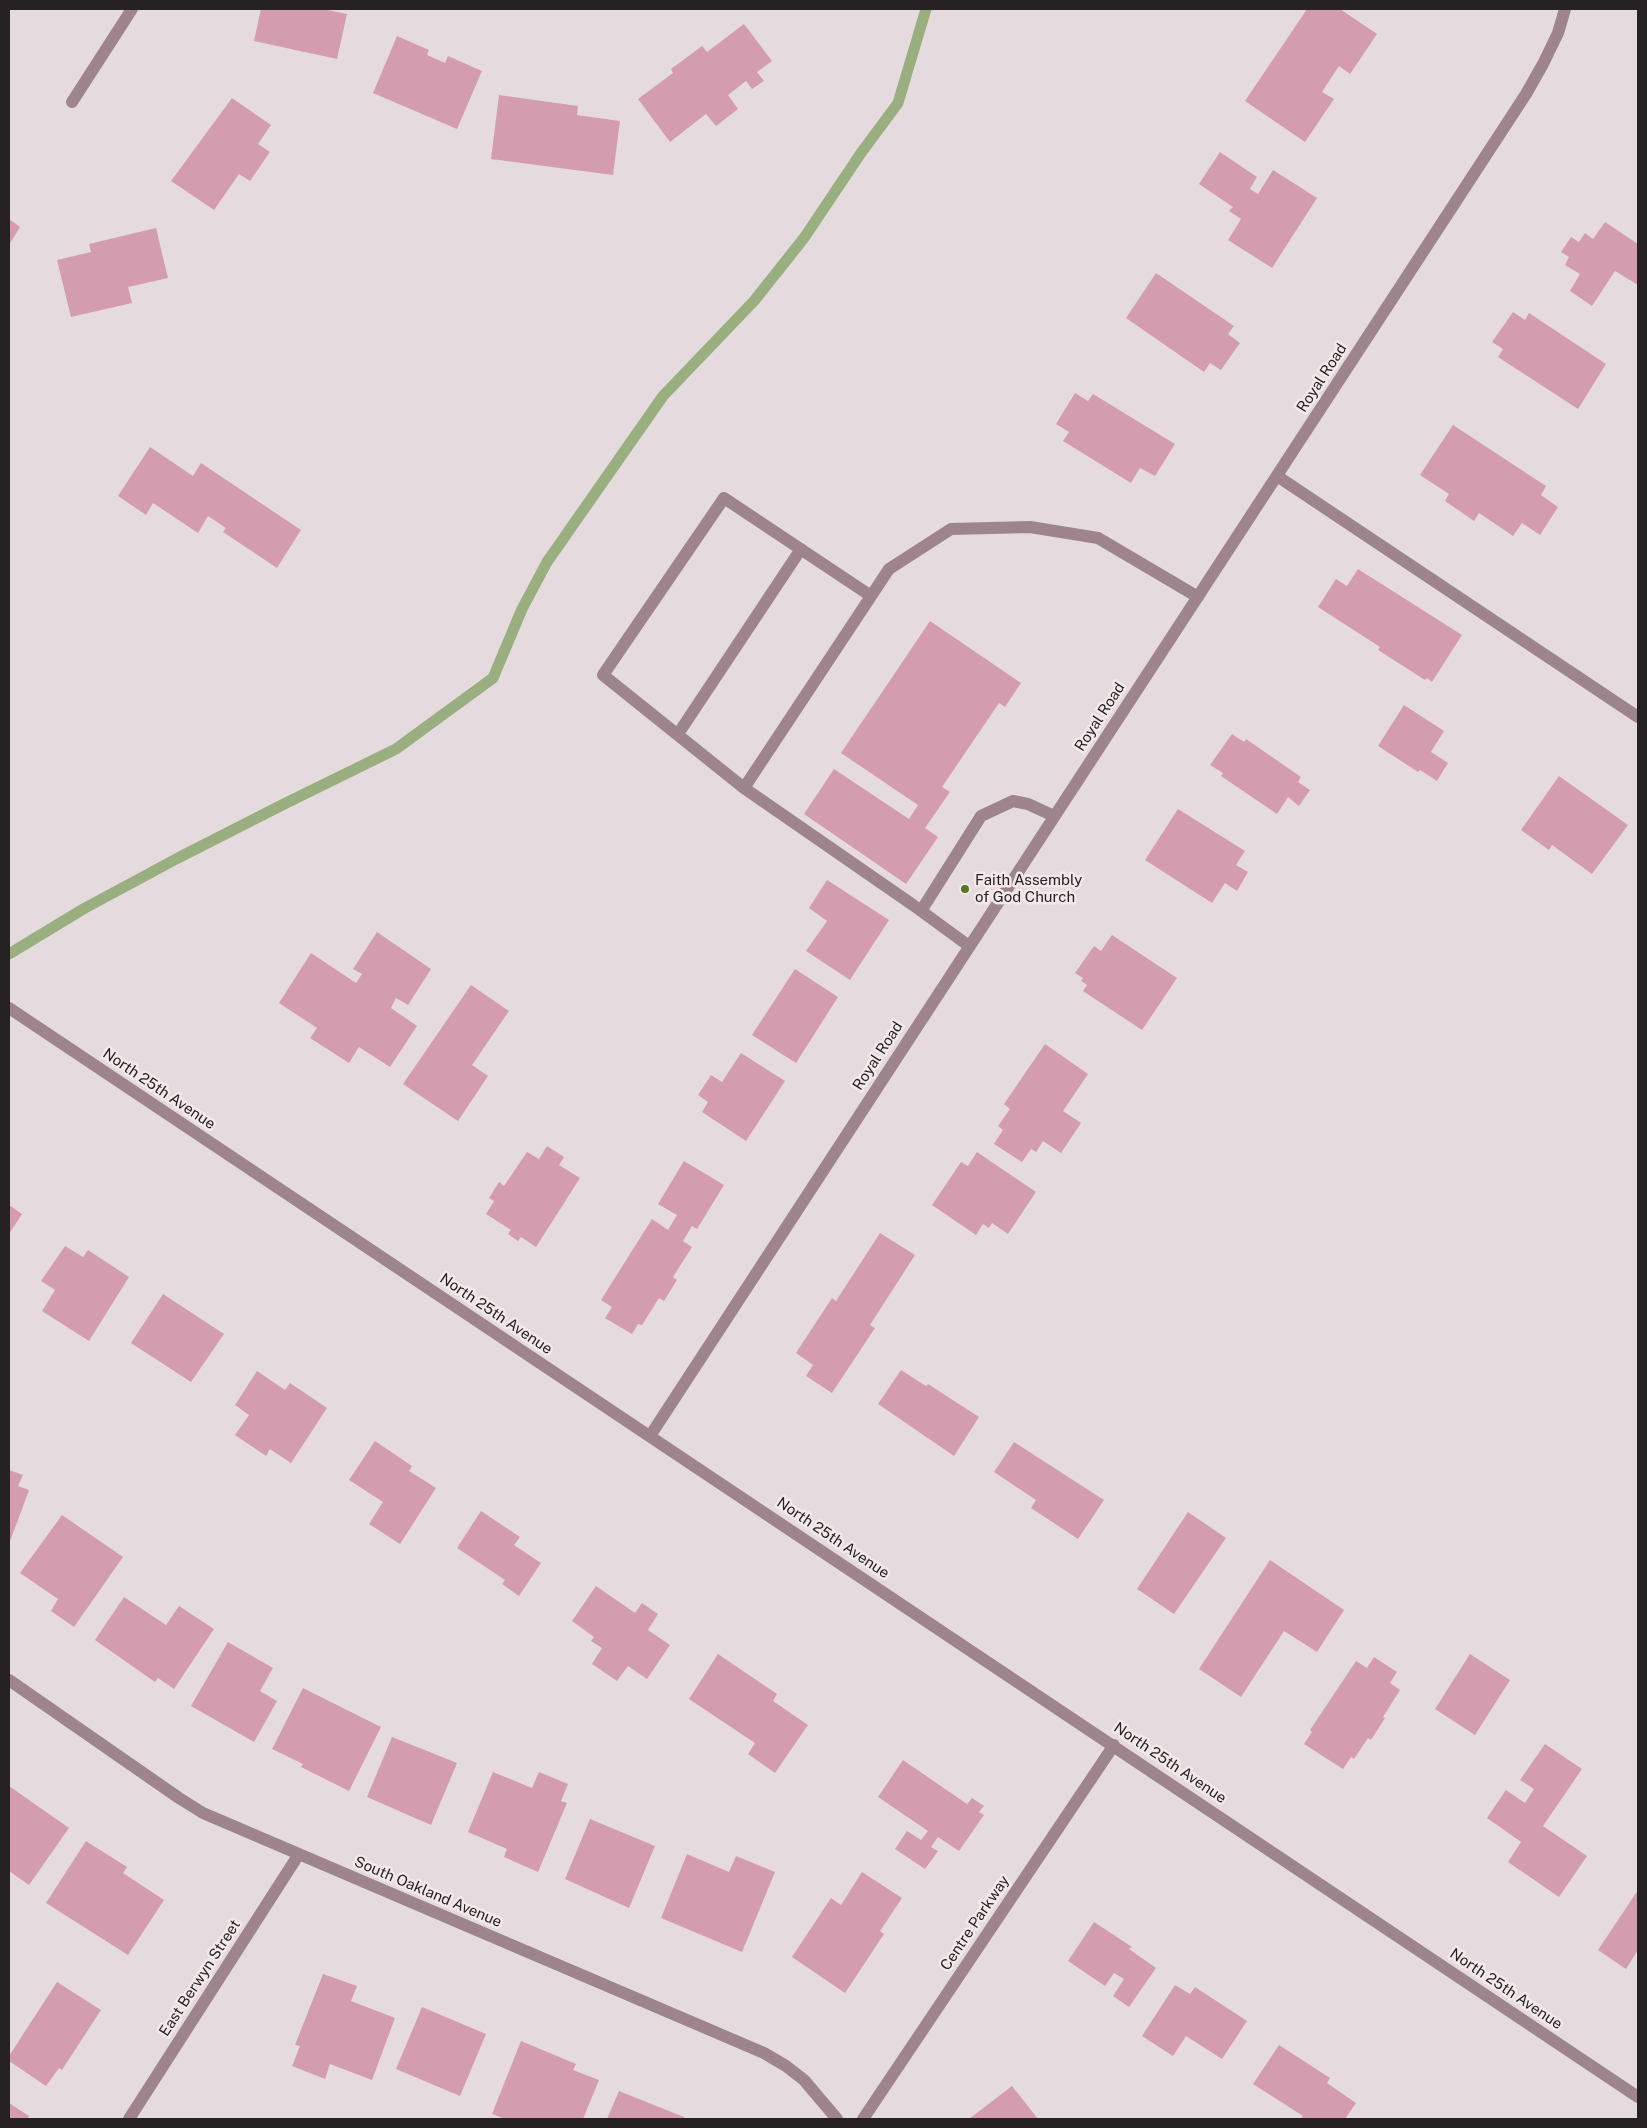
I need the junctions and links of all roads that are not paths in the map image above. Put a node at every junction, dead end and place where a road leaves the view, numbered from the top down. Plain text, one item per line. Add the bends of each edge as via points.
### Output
1 (132, 9) edge
2 (1565, 9) edge
3 (72, 102) dead end
4 (1277, 476) junction
5 (801, 549) junction
6 (871, 596) junction
7 (1198, 597) junction
8 (1638, 717) edge
9 (678, 734) junction
10 (744, 788) junction
11 (1054, 816) junction
12 (921, 911) junction
13 (969, 946) junction
14 (9, 1008) edge
15 (650, 1436) junction
16 (9, 1680) edge
17 (1114, 1745) junction
18 (299, 1854) junction
19 (1638, 2097) edge
20 (128, 2119) edge
21 (837, 2119) edge
22 (863, 2119) edge

1 - 3 street
2 - 4 street, Royal Road via 1558,33 1526,94
4 - 7 street, Royal Road
4 - 8 street
5 - 6 street
5 - 9 street
5 - 9 street via 724,498 603,675
6 - 7 street via 889,569 951,529 1030,527 1098,538
6 - 10 street
7 - 11 street, Royal Road
9 - 10 street
10 - 12 street
11 - 12 street via 1013,801 982,816
11 - 13 street, Royal Road
12 - 13 street
13 - 15 street, Royal Road
14 - 15 street, North 25th Avenue
15 - 17 street, North 25th Avenue
16 - 18 street, South Oakland Avenue via 179,1798 203,1812
17 - 19 street, North 25th Avenue
17 - 22 street, Centre Parkway
18 - 20 street, East Berwyn Street
18 - 21 street, South Oakland Avenue via 764,2053 804,2080

